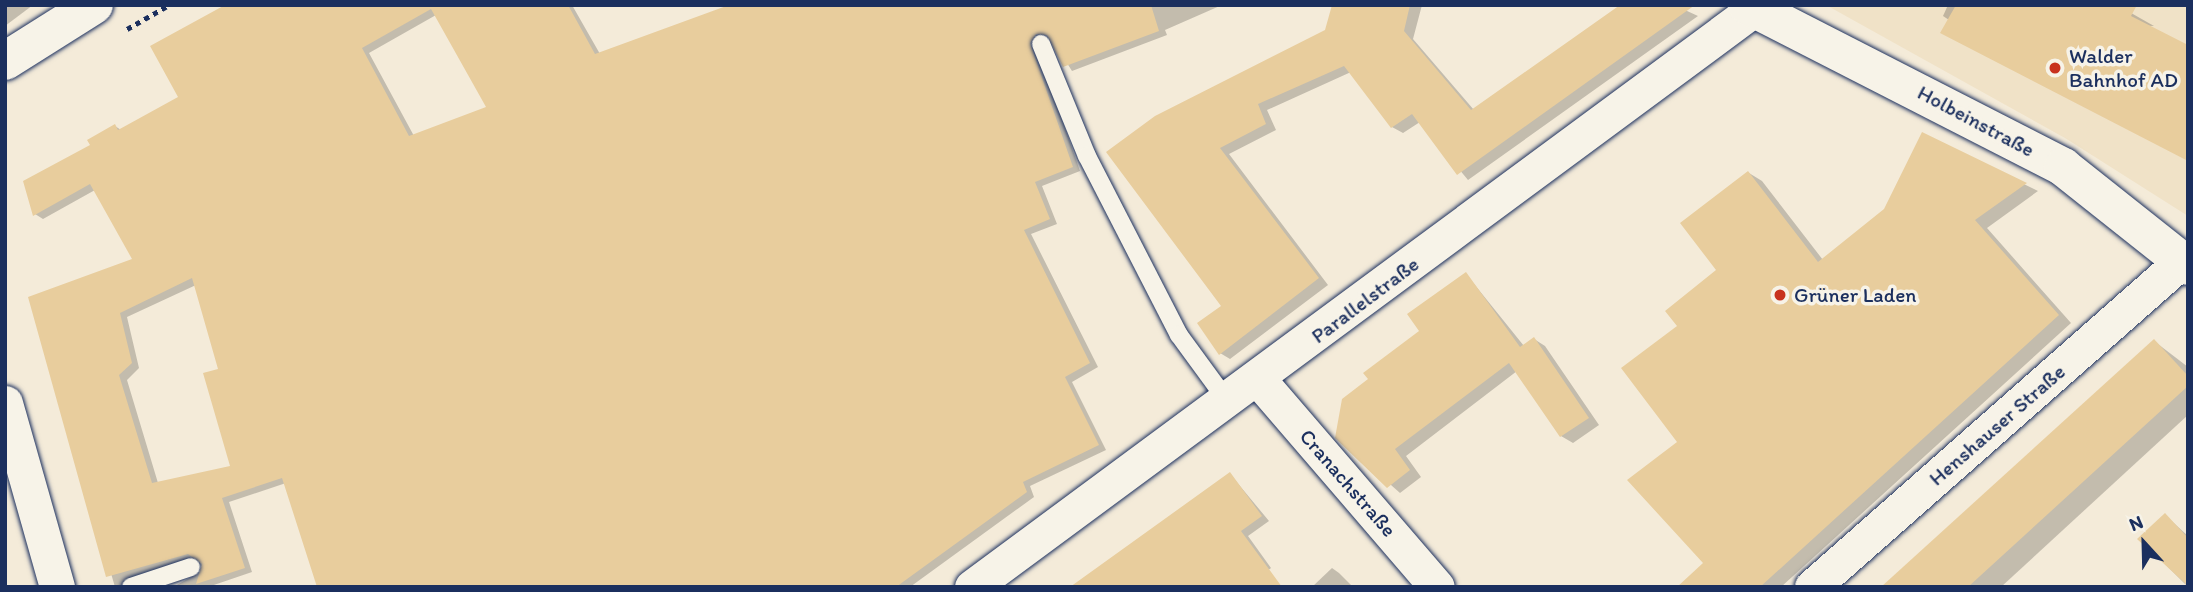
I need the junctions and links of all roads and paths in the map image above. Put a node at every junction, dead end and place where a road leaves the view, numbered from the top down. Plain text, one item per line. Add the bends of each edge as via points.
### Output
1 (94, 5) edge
2 (1751, 7) edge
3 (1041, 44) dead end
4 (5, 61) edge
5 (2184, 264) edge
6 (1258, 379) junction
7 (1228, 402) junction
8 (5, 403) edge
9 (191, 567) dead end
10 (57, 587) edge
11 (131, 587) edge
12 (972, 587) edge
13 (1437, 587) edge
14 (1812, 587) edge

1 - 4 main road
2 - 5 main road, Holbeinstraße via 2063,167
2 - 6 street, Parallelstraße
3 - 7 lane via 1087,156 1179,335
5 - 14 street, Henshauser Straße
6 - 7 street, Parallelstraße
6 - 13 street, Cranachstraße
7 - 12 street, Parallelstraße
8 - 10 street
9 - 11 lane

